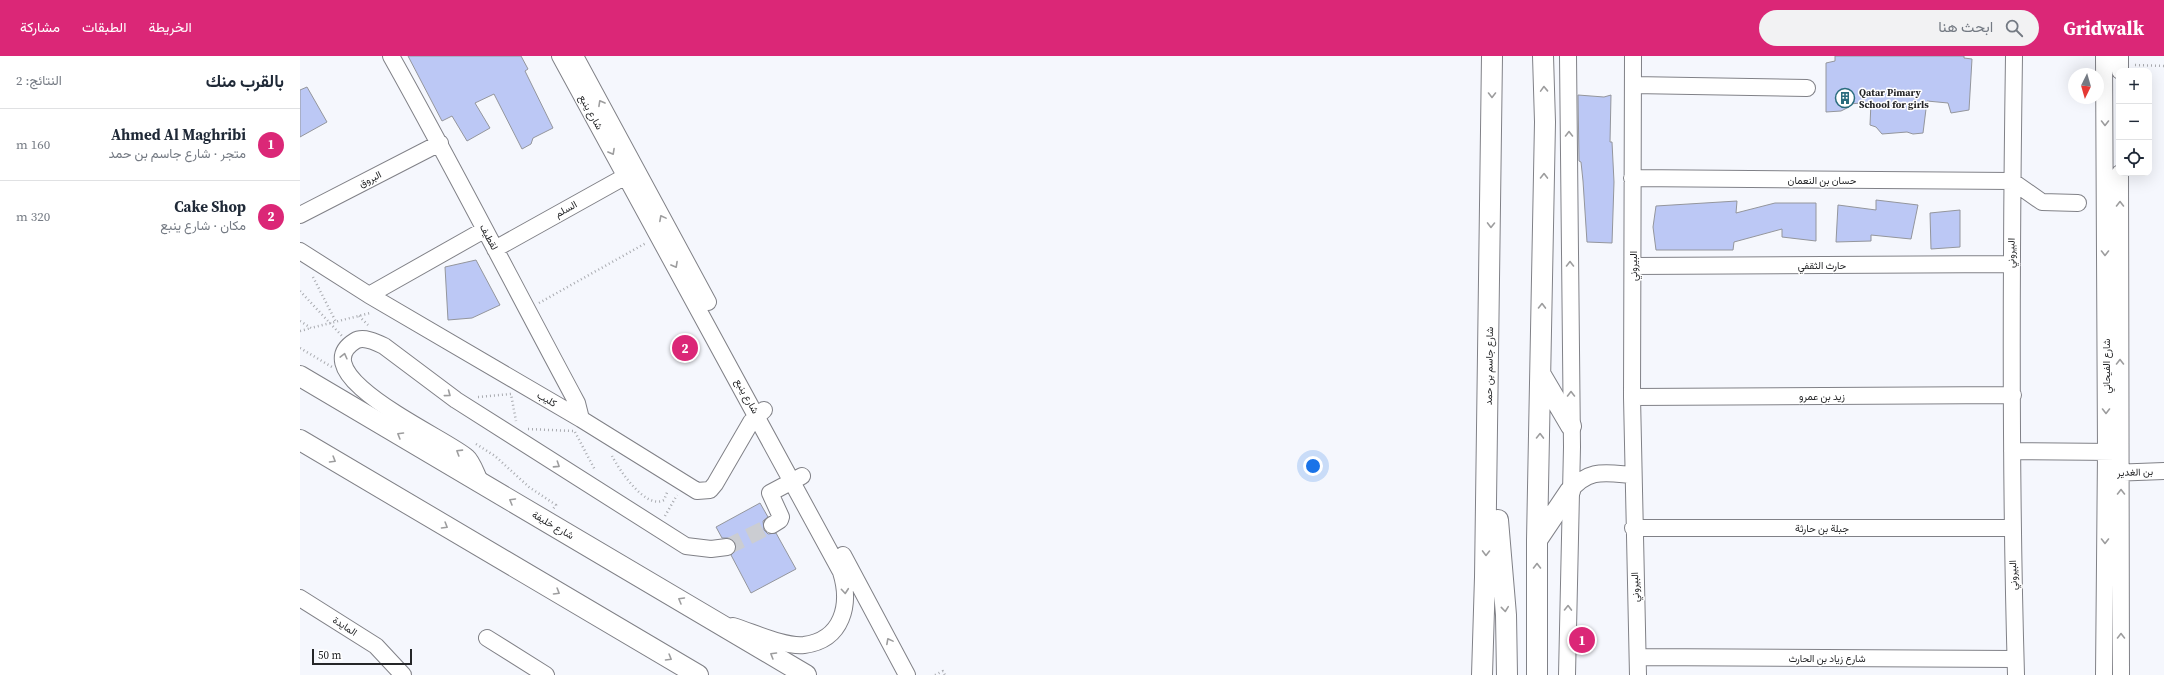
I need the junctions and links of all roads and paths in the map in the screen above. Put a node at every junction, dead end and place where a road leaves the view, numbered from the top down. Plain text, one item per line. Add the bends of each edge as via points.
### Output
1 (391, 56) edge
2 (560, 56) edge
3 (575, 56) edge
4 (1492, 56) edge
5 (1543, 56) edge
6 (1568, 56) edge
7 (1633, 56) edge
8 (2014, 56) edge
9 (2104, 56) edge
10 (2120, 64) edge
11 (2164, 66) edge
12 (1633, 85) junction
13 (1807, 88) dead end
14 (440, 143) junction
15 (631, 173) junction
16 (2120, 176) edge
17 (1632, 178) junction
18 (2012, 181) junction
19 (2078, 203) dead end
20 (300, 215) edge
21 (484, 230) junction
22 (659, 236) junction
23 (495, 248) junction
24 (300, 251) edge
25 (2011, 264) junction
26 (1633, 266) junction
27 (312, 274) dead end
28 (300, 291) edge
29 (369, 295) junction
30 (529, 309) junction
31 (373, 312) dead end
32 (360, 316) junction
33 (300, 321) edge
34 (336, 322) junction
35 (331, 324) junction
36 (311, 328) junction
37 (373, 330) dead end
38 (300, 331) edge
39 (343, 338) dead end
40 (725, 346) junction
41 (1541, 375) junction
42 (300, 376) edge
43 (505, 390) dead end
44 (511, 394) junction
45 (2012, 395) junction
46 (1632, 397) junction
47 (518, 398) dead end
48 (456, 400) junction
49 (1488, 402) junction
50 (761, 412) junction
51 (575, 426) junction
52 (1571, 426) junction
53 (517, 428) dead end
54 (524, 429) dead end
55 (300, 440) edge
56 (1572, 447) junction
57 (2012, 451) junction
58 (2113, 452) junction
59 (617, 456) dead end
60 (2164, 471) edge
61 (596, 473) dead end
62 (1600, 473) junction
63 (2114, 473) junction
64 (1633, 475) junction
65 (797, 478) junction
66 (481, 483) junction
67 (666, 485) dead end
68 (1570, 491) junction
69 (772, 525) tunnel mouth
70 (824, 528) junction
71 (1634, 528) junction
72 (2011, 528) junction
73 (1537, 540) junction
74 (727, 547) tunnel mouth
75 (300, 598) edge
76 (715, 619) junction
77 (487, 638) dead end
78 (1638, 657) junction
79 (2015, 659) junction
80 (403, 675) edge
81 (546, 675) edge
82 (698, 675) edge
83 (806, 675) edge
84 (908, 675) edge
85 (935, 675) edge
86 (945, 675) edge
87 (1482, 675) edge
88 (1507, 675) edge
89 (1537, 675) edge
90 (1567, 675) edge
91 (1638, 675) edge
92 (2016, 675) edge
93 (2104, 675) edge
94 (2121, 675) edge

1 - 14 street, لقطيف
2 -> 15 street, شارع ينبع
15 -> 3 street, شارع ينبع
4 -> 49 main road, شارع جاسم بن حمد
41 -> 5 main road via 1545,122
52 -> 6 street
7 - 12 street, البيروني
8 - 18 street, البيروني
9 -> 58 street, شارع الفيحاني
10 - 11 path
12 - 13 street
12 - 17 street, البيروني
14 - 20 street, البروق
14 - 21 street, لقطيف
15 - 22 street, شارع ينبع
15 - 23 street, السلم
40 -> 15 street, شارع ينبع
58 -> 16 street, شارع الفيحاني
17 - 18 street, حسان بن النعمان
17 - 26 street, البيروني
18 - 19 street via 2042,202
18 - 25 street, البيروني
21 - 23 street, لقطيف
21 - 29 street
22 - 30 path
22 -> 40 street, شارع ينبع
23 - 30 street, لقطيف
24 - 29 street, كليب
25 - 26 street, حارث الثقفي
25 - 45 street, البيروني
26 - 46 street, البيروني
27 - 34 path
28 - 35 path
29 - 51 street, كليب
30 - 51 street, لقطيف via 578,403
31 - 32 path
32 - 34 path
32 - 37 path
33 - 36 path
34 - 35 path
35 - 36 path
35 - 39 path
36 - 38 path
40 - 50 street, شارع ينبع
41 - 52 main road
73 -> 41 main road
66 -> 42 main road, شارع خليفة
43 - 44 path
44 - 47 path
44 - 48 path
44 - 53 path
45 - 46 street, زيد بن عمرو
45 - 57 street, البيروني
46 - 64 street, البيروني
66 -> 48 street via 467,457 353,384 343,371 342,358 346,348 356,340 371,340 384,346
48 -> 74 street via 686,546 710,549
49 -> 87 main road, شارع جاسم بن حمد
49 -> 88 main road via 1506,615
50 - 51 street, كليب via 748,426 715,484 704,492 691,488
50 - 65 street, شارع ينبع
51 - 54 path
51 - 61 path
52 - 56 street
55 -> 82 main road
56 - 62 street via 1581,462
56 - 68 street
57 - 58 street
57 - 72 street, البيروني
58 - 63 street, شارع الفيحاني
59 - 67 path via 611,453 622,472 649,501 664,500 668,490
60 - 63 street, بن الغدير
62 - 64 street
62 - 68 street via 1588,475
63 -> 93 street, شارع الفيحاني
94 -> 63 street, شارع الفيحاني
64 - 71 street, البيروني
65 - 69 street via 770,494 781,517
65 - 70 street, شارع ينبع
76 -> 66 main road, شارع خليفة
68 - 73 main road
90 -> 68 street
70 -> 76 street, شارع ينبع via 846,587 843,617 834,630 804,645 784,642
84 -> 70 street, شارع ينبع
71 - 72 street, جبلة بن حارثة
71 - 78 street, البيروني
72 - 79 street, البيروني
89 -> 73 main road
75 - 80 street, المايدة via 376,646
83 -> 76 main road, شارع خليفة
77 - 81 street
78 - 79 street, شارع زياد بن الحارث
78 - 91 street, البيروني
79 - 92 street, البيروني
85 - 86 path via 943,671

